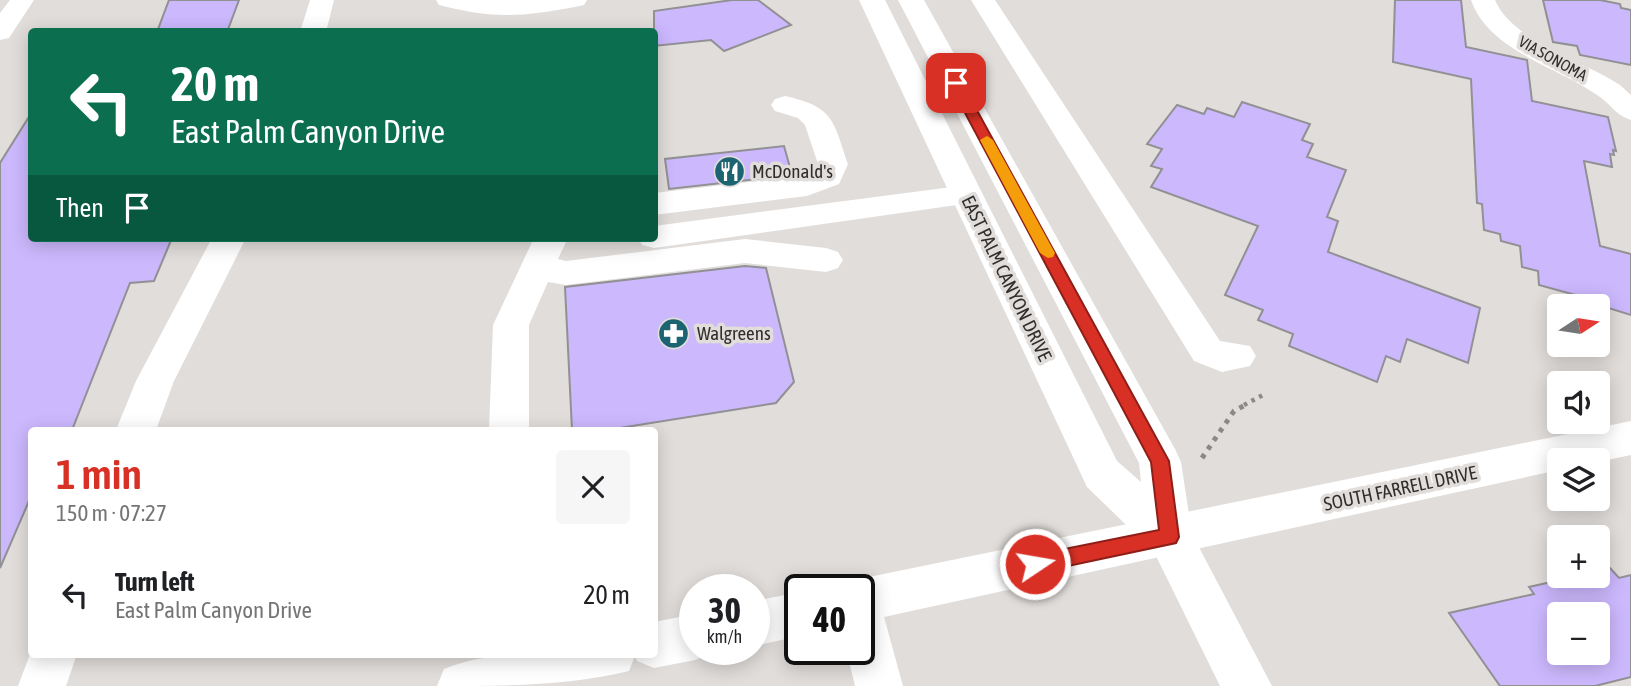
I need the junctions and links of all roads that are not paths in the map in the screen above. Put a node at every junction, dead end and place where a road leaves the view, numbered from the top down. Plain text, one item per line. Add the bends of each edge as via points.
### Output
1 (22, 0) edge
2 (322, 0) edge
3 (447, 0) edge
4 (575, 0) edge
5 (872, 0) edge
6 (911, 0) edge
7 (984, 0) edge
8 (1483, 0) edge
9 (548, 1) edge
10 (314, 28) edge
11 (550, 28) edge
12 (0, 32) edge
13 (785, 106) dead end
14 (1631, 111) edge
15 (967, 195) junction
16 (658, 204) edge
17 (658, 236) edge
18 (227, 242) edge
19 (616, 242) edge
20 (544, 252) edge
21 (826, 260) dead end
22 (1237, 356) dead end
23 (137, 427) edge
24 (509, 427) edge
25 (1631, 439) edge
26 (1170, 537) junction
27 (875, 598) edge
28 (679, 640) edge
29 (658, 644) edge
30 (52, 658) edge
31 (577, 658) edge
32 (873, 665) edge
33 (508, 666) edge
34 (42, 686) edge
35 (461, 686) edge
36 (879, 686) edge
37 (1247, 686) edge

1 - 12 street
2 - 10 street
3 - 9 street via 508,9
4 - 9 street
5 - 15 main road, EAST PALM CANYON DRIVE
6 - 26 main road, EAST PALM CANYON DRIVE via 1160,461
7 - 22 street via 1207,351 1222,358
8 - 14 street, VIA SONOMA via 1502,28 1609,90
9 - 11 street
13 - 16 street via 810,111 816,117 834,164 828,177 807,186
15 - 17 street
15 - 26 main road, EAST PALM CANYON DRIVE via 1102,474
18 - 23 street via 155,381
19 - 20 street
20 - 21 street via 566,273 745,251
20 - 24 street via 511,325
25 - 26 street, SOUTH FARRELL DRIVE
26 - 27 street, SOUTH FARRELL DRIVE
26 - 37 main road, EAST PALM CANYON DRIVE
28 - 29 street
30 - 34 street
31 - 33 street
32 - 36 street
33 - 35 street

